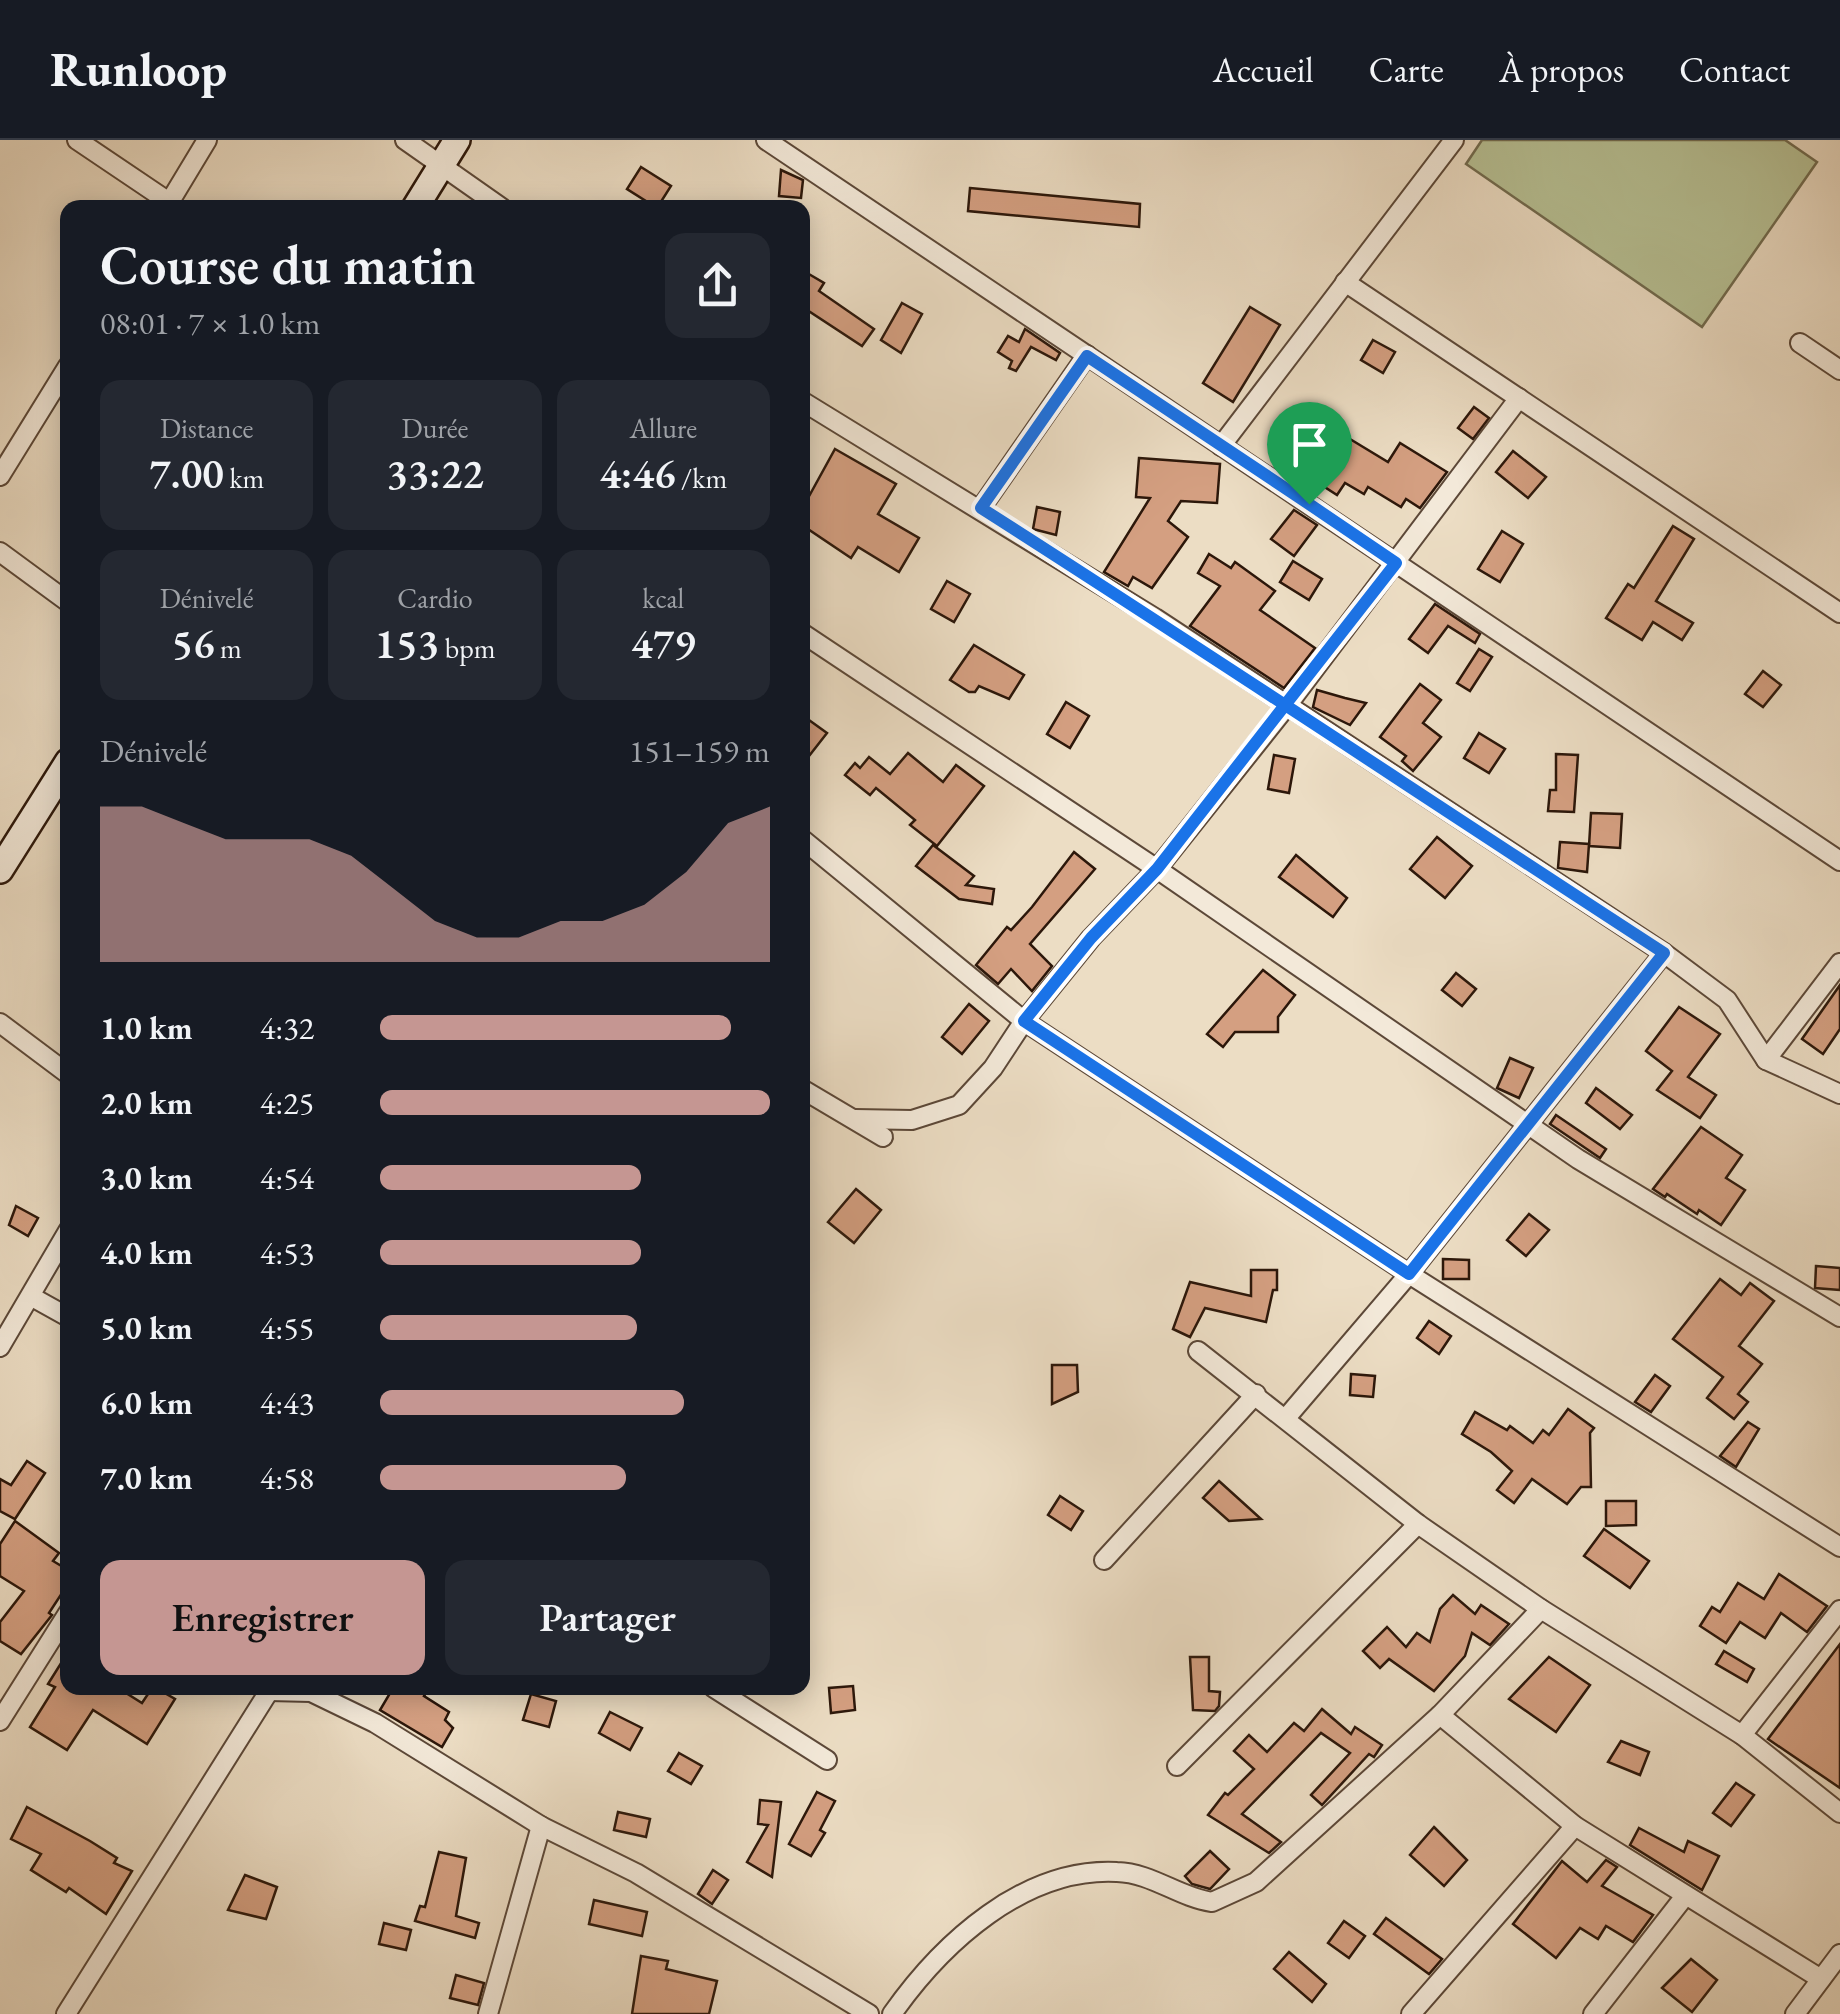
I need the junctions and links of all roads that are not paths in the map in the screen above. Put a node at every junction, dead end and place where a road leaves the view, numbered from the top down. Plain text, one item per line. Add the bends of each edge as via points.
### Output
1 (77, 140) edge
2 (207, 140) edge
3 (405, 140) edge
4 (457, 140) edge
5 (766, 140) edge
6 (1454, 140) edge
7 (442, 164) junction
8 (160, 200) edge
9 (170, 200) edge
10 (420, 200) edge
11 (491, 200) edge
12 (1345, 282) junction
13 (1800, 343) dead end
14 (1087, 356) junction
15 (1840, 370) edge
16 (60, 379) edge
17 (1518, 398) junction
18 (810, 407) edge
19 (1221, 446) junction
20 (0, 476) edge
21 (981, 508) junction
22 (0, 552) edge
23 (1396, 563) junction
24 (60, 596) edge
25 (1840, 613) edge
26 (810, 638) edge
27 (1286, 707) junction
28 (60, 775) edge
29 (810, 846) edge
30 (1840, 861) edge
31 (1157, 869) junction
32 (0, 870) edge
33 (1664, 953) junction
34 (1840, 964) edge
35 (1024, 1021) junction
36 (0, 1023) edge
37 (1766, 1060) junction
38 (60, 1068) edge
39 (810, 1094) edge
40 (1840, 1094) edge
41 (855, 1119) junction
42 (1526, 1124) junction
43 (882, 1136) dead end
44 (60, 1246) edge
45 (1409, 1274) junction
46 (32, 1297) junction
47 (60, 1313) edge
48 (1840, 1318) edge
49 (0, 1347) edge
50 (1198, 1350) dead end
51 (1256, 1394) junction
52 (1286, 1418) junction
53 (1418, 1524) junction
54 (1840, 1547) edge
55 (1104, 1560) dead end
56 (1541, 1609) junction
57 (1840, 1610) edge
58 (60, 1626) edge
59 (266, 1695) edge
60 (317, 1695) edge
61 (725, 1695) edge
62 (1440, 1715) junction
63 (0, 1720) edge
64 (1742, 1736) junction
65 (826, 1760) dead end
66 (1177, 1766) dead end
67 (1840, 1813) edge
68 (541, 1826) junction
69 (1576, 1826) junction
70 (1685, 1896) junction
71 (1840, 1954) edge
72 (1822, 1979) junction
73 (66, 2014) edge
74 (488, 2014) edge
75 (869, 2014) edge
76 (892, 2014) edge
77 (1411, 2014) edge
78 (1594, 2014) edge
79 (1795, 2014) edge

1 - 8 street
2 - 9 street
3 - 7 street
4 - 7 street
5 - 14 street
6 - 12 street
7 - 10 street
7 - 11 street
12 - 17 street
12 - 19 street
13 - 15 street
14 - 19 street
14 - 21 street
16 - 20 street
17 - 23 street
17 - 25 street
18 - 21 street
19 - 23 street
21 - 27 street
22 - 24 street
23 - 27 street
23 - 30 street
26 - 31 street
27 - 31 street
27 - 33 street
28 - 32 street
29 - 35 street
31 - 35 street
31 - 42 street
33 - 37 street via 1727,1000
33 - 42 street
34 - 37 street
35 - 41 street via 959,1105 912,1120
35 - 45 street
36 - 38 street
37 - 40 street
39 - 41 street
41 - 43 street
42 - 45 street
42 - 48 street
44 - 46 street
45 - 52 street
45 - 54 street
46 - 47 street
46 - 49 street
50 - 51 street
51 - 52 street
51 - 55 street
52 - 53 street
53 - 56 street
53 - 66 street
56 - 62 street
56 - 64 street
57 - 64 street
58 - 63 street
59 - 73 street
60 - 68 street via 375,1723
61 - 65 street
62 - 69 street
62 - 76 street via 1256,1882 1233,1895 1204,1901 1119,1872 1067,1878 998,1908 918,1978
64 - 67 street
68 - 74 street
68 - 75 street via 714,1917
69 - 70 street
69 - 77 street
70 - 72 street
70 - 78 street
71 - 72 street
72 - 79 street

